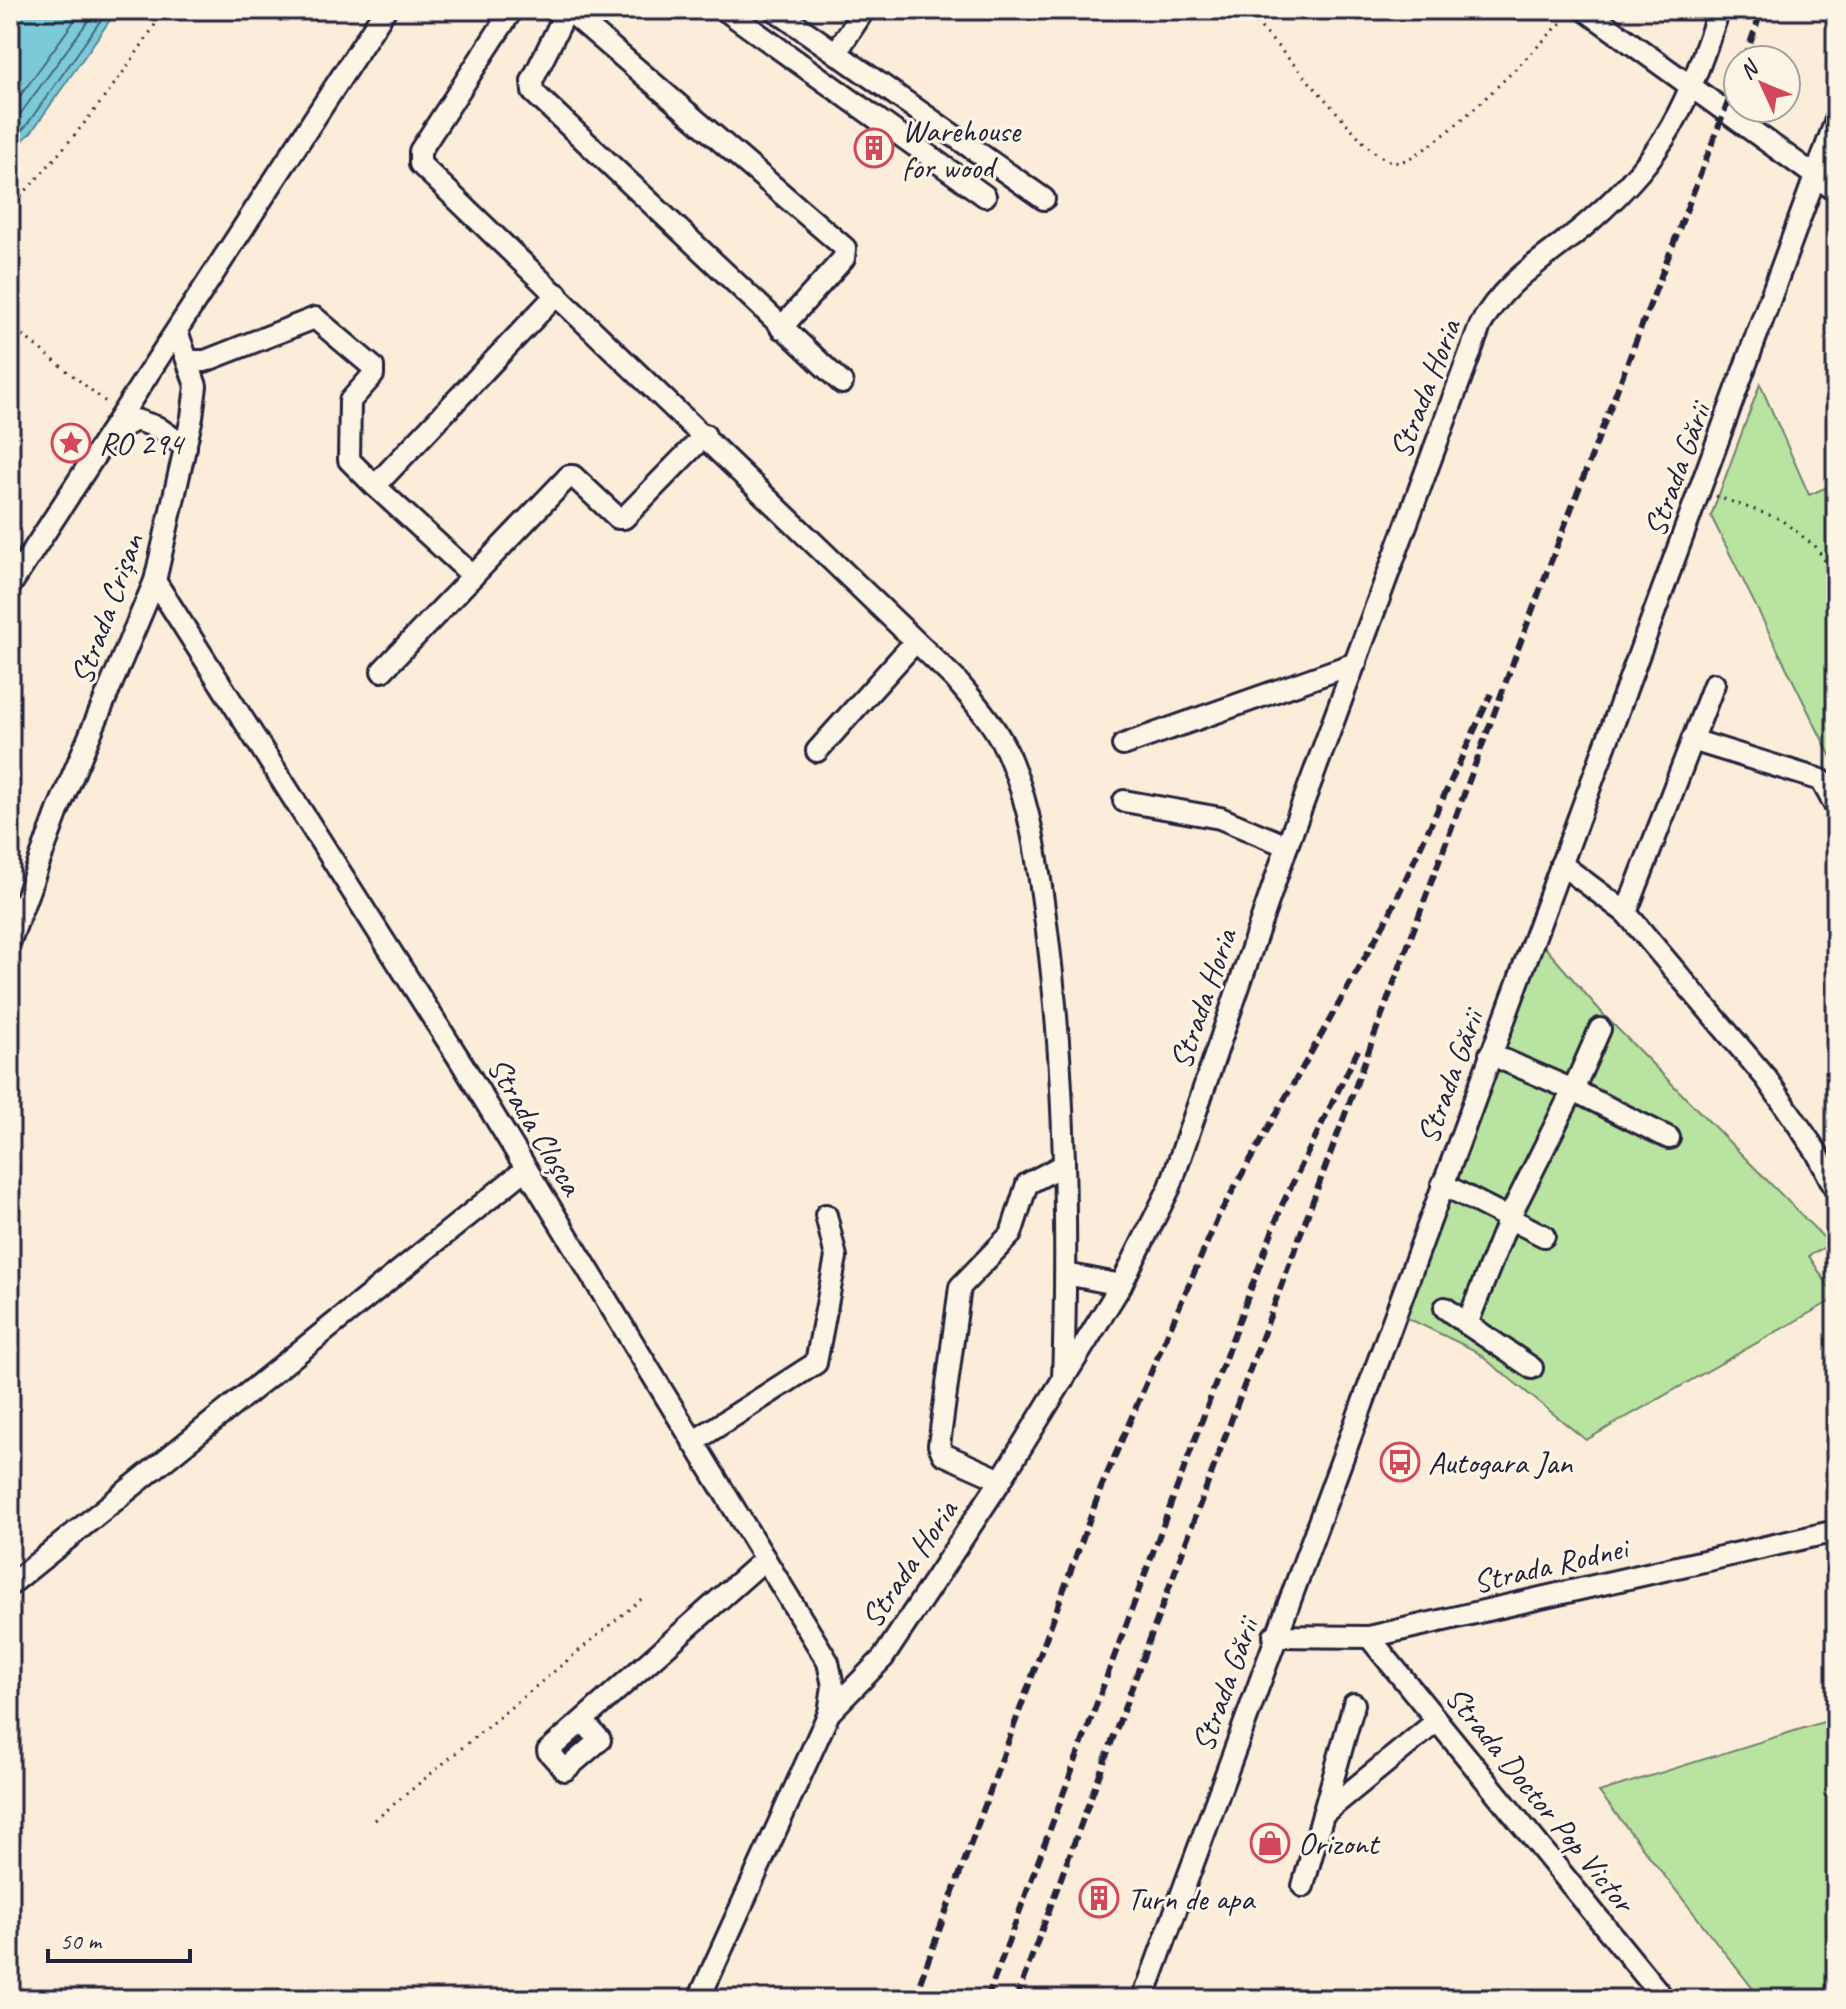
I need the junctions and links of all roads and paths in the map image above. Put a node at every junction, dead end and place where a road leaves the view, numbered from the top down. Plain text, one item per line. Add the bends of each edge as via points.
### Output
1 (164, 10) edge
2 (385, 10) edge
3 (512, 10) edge
4 (568, 10) edge
5 (725, 10) edge
6 (775, 10) edge
7 (864, 10) edge
8 (1245, 10) edge
9 (1574, 10) edge
10 (1585, 10) edge
11 (1719, 10) edge
12 (836, 53) junction
13 (1692, 88) junction
14 (1836, 120) edge
15 (1817, 177) junction
16 (1836, 191) edge
17 (985, 196) dead end
18 (1044, 199) dead end
19 (10, 208) edge
20 (557, 294) junction
21 (10, 325) edge
22 (781, 328) junction
23 (177, 331) junction
24 (190, 361) junction
25 (842, 383) dead end
26 (121, 415) junction
27 (109, 434) junction
28 (705, 435) junction
29 (186, 447) junction
30 (375, 486) junction
31 (1701, 491) junction
32 (473, 576) junction
33 (1836, 579) edge
34 (155, 581) junction
35 (10, 586) edge
36 (915, 642) junction
37 (1356, 663) junction
38 (382, 671) dead end
39 (1714, 684) dead end
40 (1692, 740) junction
41 (1123, 745) dead end
42 (817, 751) dead end
43 (1124, 801) dead end
44 (1836, 807) edge
45 (1287, 846) junction
46 (1561, 864) junction
47 (1626, 913) junction
48 (10, 941) edge
49 (1600, 1029) dead end
50 (1490, 1054) junction
51 (1573, 1090) junction
52 (1669, 1138) dead end
53 (1063, 1165) junction
54 (526, 1169) junction
55 (1442, 1184) junction
56 (1836, 1190) edge
57 (826, 1215) dead end
58 (1509, 1218) junction
59 (1544, 1236) dead end
60 (1066, 1274) junction
61 (1121, 1285) junction
62 (1445, 1308) dead end
63 (1467, 1324) junction
64 (1532, 1368) dead end
65 (1063, 1380) junction
66 (693, 1442) junction
67 (1001, 1480) junction
68 (1836, 1531) edge
69 (765, 1559) junction
70 (10, 1585) edge
71 (645, 1596) dead end
72 (1274, 1636) junction
73 (1369, 1637) junction
74 (1354, 1704) dead end
75 (829, 1713) junction
76 (583, 1721) dead end
77 (1437, 1721) junction
78 (1323, 1814) junction
79 (375, 1820) dead end
80 (1303, 1886) dead end
81 (699, 1999) edge
82 (1143, 1999) edge
83 (1664, 1999) edge

1 - 19 path via 126,72
2 - 23 street
3 - 20 street via 420,151 420,164
4 - 22 street via 532,81 533,92
4 - 22 street via 845,248 844,258
5 - 17 street
6 - 12 street
7 - 12 street
8 - 9 path via 1367,146 1397,162 1422,152 1446,132
10 - 13 street
11 - 13 street, Strada Horia
12 - 18 street
13 - 15 street
13 - 37 street, Strada Horia via 1673,128 1625,189 1506,286 1491,305
14 - 15 street, Strada Gării
15 - 16 street
15 - 31 street, Strada Gării
20 - 28 street
20 - 30 street
21 - 26 path
22 - 25 street
23 - 24 street, Strada Crișan
23 - 26 street
24 - 29 street, Strada Crișan via 196,386
24 - 30 street via 205,361 315,318 373,367 373,375 350,401 349,460
26 - 27 street
27 - 29 street via 136,420 171,434
27 - 35 street
28 - 32 street via 624,518 569,476
28 - 36 street
29 - 34 street, Strada Crișan
30 - 32 street
31 - 33 path via 1780,519 1816,547
31 - 46 street, Strada Gării
32 - 38 street
34 - 48 street, Strada Crișan via 59,808
34 - 54 street, Strada Cloșca
36 - 42 street
36 - 53 street via 988,718 1010,758 1030,820 1054,992
37 - 41 street
37 - 45 street, Strada Horia
39 - 40 street
40 - 44 street via 1821,780
40 - 47 street
43 - 45 street via 1220,818
45 - 61 street, Strada Horia via 1170,1187
46 - 47 street
46 - 50 street, Strada Gării
47 - 56 street via 1766,1078
49 - 51 street
50 - 51 street
50 - 55 street, Strada Gării
51 - 52 street
51 - 58 street
53 - 60 street
53 - 67 street via 1027,1184 1011,1234 960,1287 939,1445 943,1454
54 - 66 street, Strada Cloșca
54 - 70 street
55 - 58 street
55 - 72 street, Strada Gării
57 - 66 street via 836,1257 816,1363
58 - 59 street
58 - 63 street
60 - 61 street
60 - 65 street
61 - 65 street, Strada Horia
62 - 63 street
63 - 64 street
65 - 67 street, Strada Horia
66 - 69 street, Strada Cloșca
67 - 75 street, Strada Horia via 883,1658
68 - 73 street, Strada Rodnei
69 - 75 street, Strada Cloșca via 828,1662 833,1686
69 - 76 street
71 - 79 path
72 - 73 street, Strada Rodnei
72 - 82 street, Strada Gării
73 - 77 street, Strada Doctor Pop Victor
74 - 78 street
75 - 81 street, Strada Horia
77 - 78 street
77 - 83 street, Strada Doctor Pop Victor
78 - 80 street

